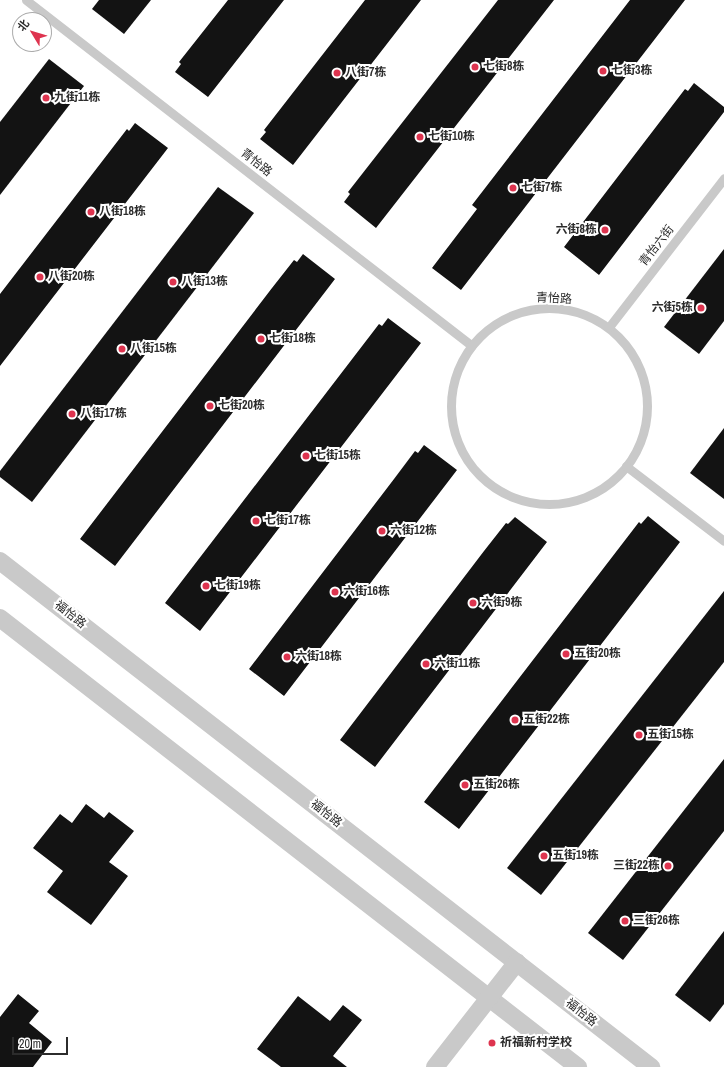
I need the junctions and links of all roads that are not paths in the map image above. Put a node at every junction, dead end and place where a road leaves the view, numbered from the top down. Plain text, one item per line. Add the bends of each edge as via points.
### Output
1 (26, 0) edge
2 (724, 178) edge
3 (609, 327) junction
4 (472, 346) junction
5 (626, 466) junction
6 (724, 541) edge
7 (0, 561) edge
8 (0, 618) edge
9 (516, 962) junction
10 (489, 998) junction
11 (435, 1067) edge
12 (578, 1067) edge
13 (651, 1067) edge

1 - 4 lane, 青怡路
2 - 3 lane, 青怡六街
3 - 4 lane, 青怡路 via 579,312 557,308 528,310 497,323
3 - 5 lane, 青怡路 via 632,353 645,385 647,402 642,436
4 - 5 lane, 青怡路 via 456,376 451,410 458,443 476,472 489,484 519,499 553,504 575,500 596,491
5 - 6 lane
7 - 9 street, 福怡路
8 - 10 street
9 - 10 street
9 - 13 street, 福怡路
10 - 11 street
10 - 12 street

